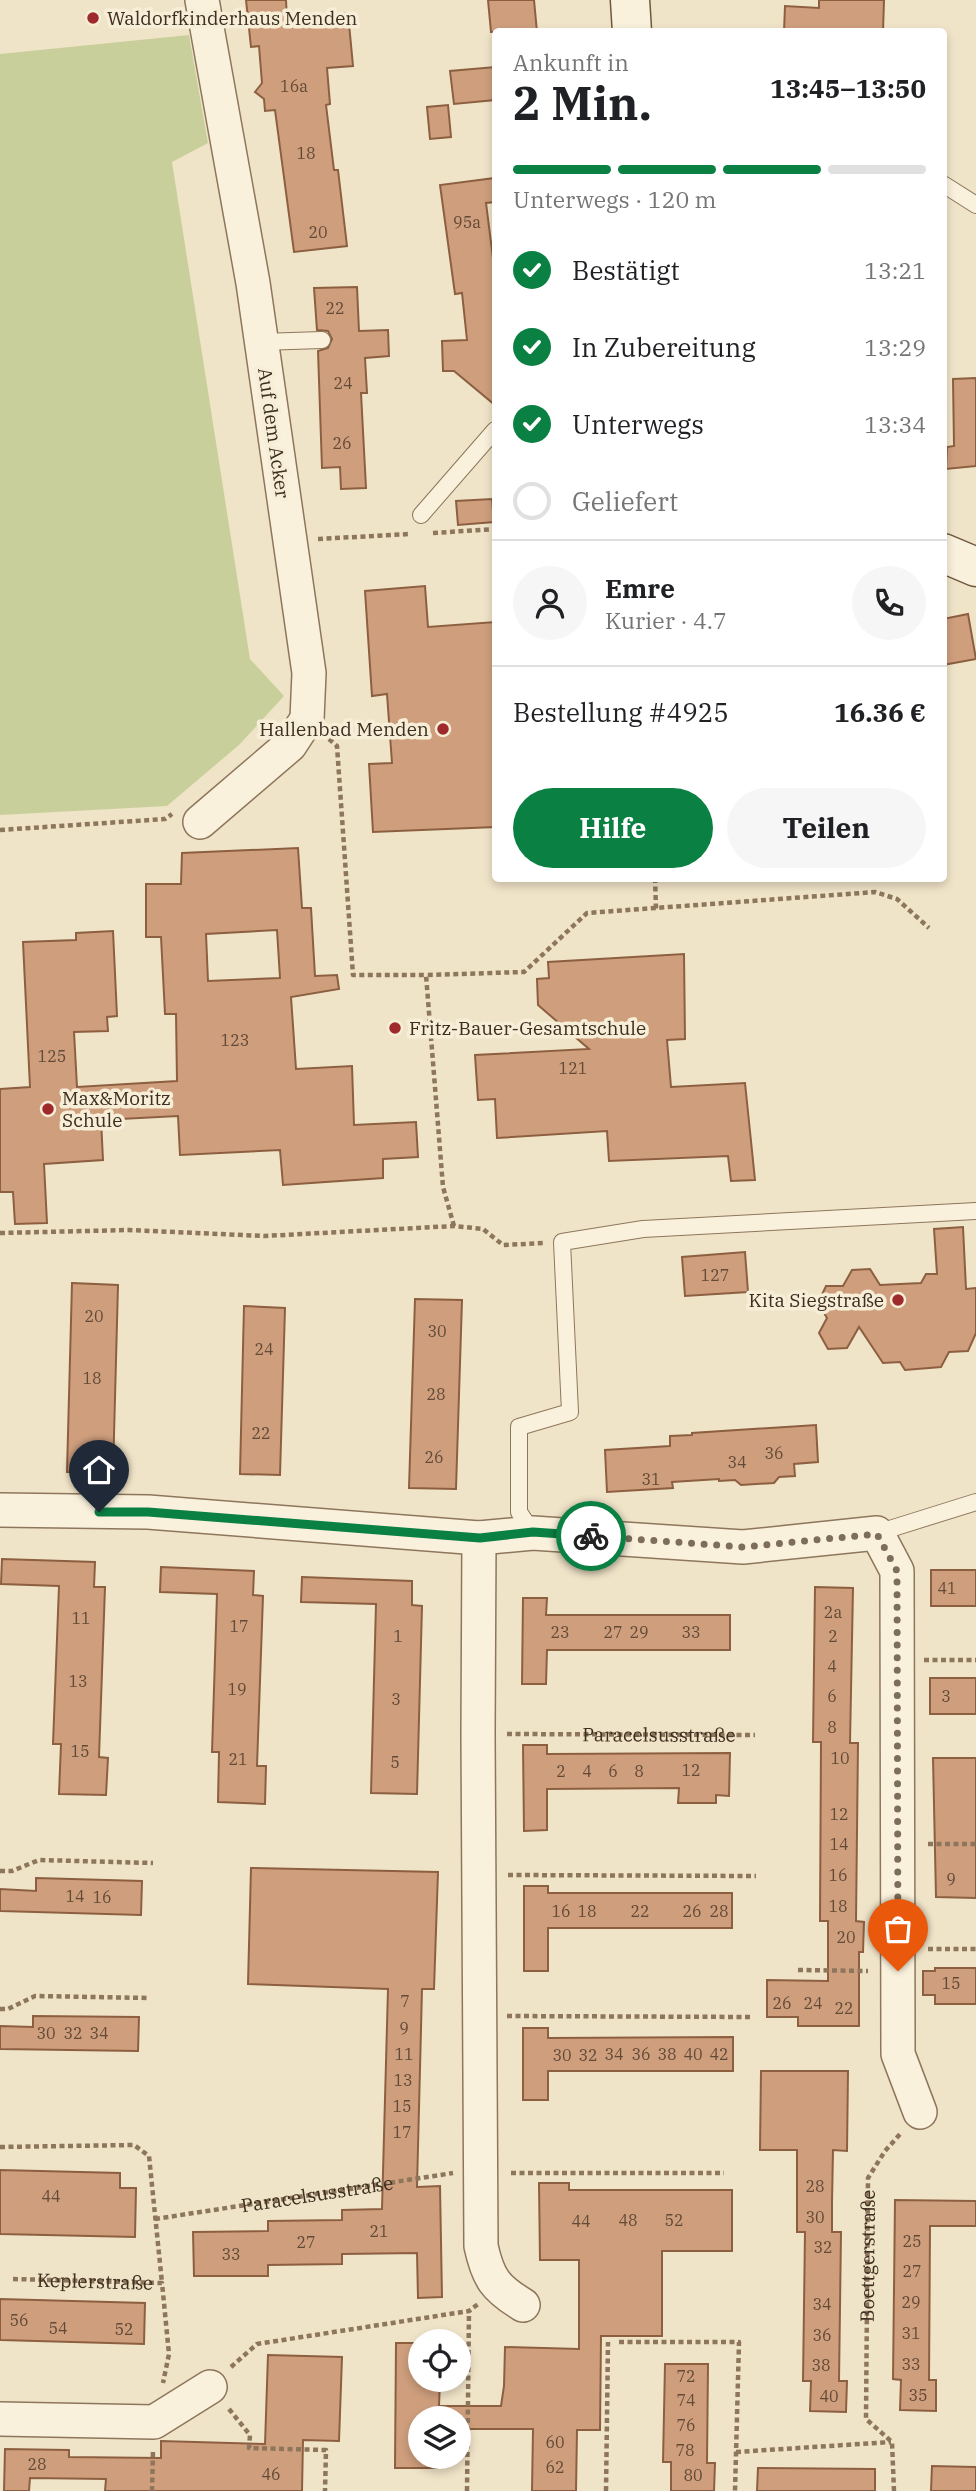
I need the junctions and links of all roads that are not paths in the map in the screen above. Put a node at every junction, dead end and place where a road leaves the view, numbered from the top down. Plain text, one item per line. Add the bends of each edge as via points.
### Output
1 (202, 0) edge
2 (630, 0) edge
3 (632, 28) edge
4 (947, 187) edge
5 (976, 205) edge
6 (322, 340) dead end
7 (261, 342) junction
8 (492, 433) edge
9 (421, 515) dead end
10 (947, 555) edge
11 (976, 567) edge
12 (187, 817) road end
13 (976, 1211) edge
14 (976, 1502) edge
15 (0, 1510) edge
16 (533, 1532) junction
17 (877, 1534) junction
18 (480, 1538) junction
19 (920, 2112) road end
20 (523, 2305) dead end
21 (210, 2386) road end
22 (0, 2419) edge

1 - 7 street, Auf dem Acker
2 - 3 main road
4 - 5 lane
6 - 7 lane
7 - 12 street, Auf dem Acker via 309,673 307,719 290,745
8 - 9 lane
10 - 11 main road
13 - 16 lane via 643,1229 562,1242 570,1412 519,1427 519,1512
14 - 17 lane
15 - 18 street via 148,1512
16 - 17 street via 743,1547
16 - 18 street
17 - 19 street via 897,1571 898,2054
18 - 20 street via 481,2246 495,2286
21 - 22 street via 154,2422

